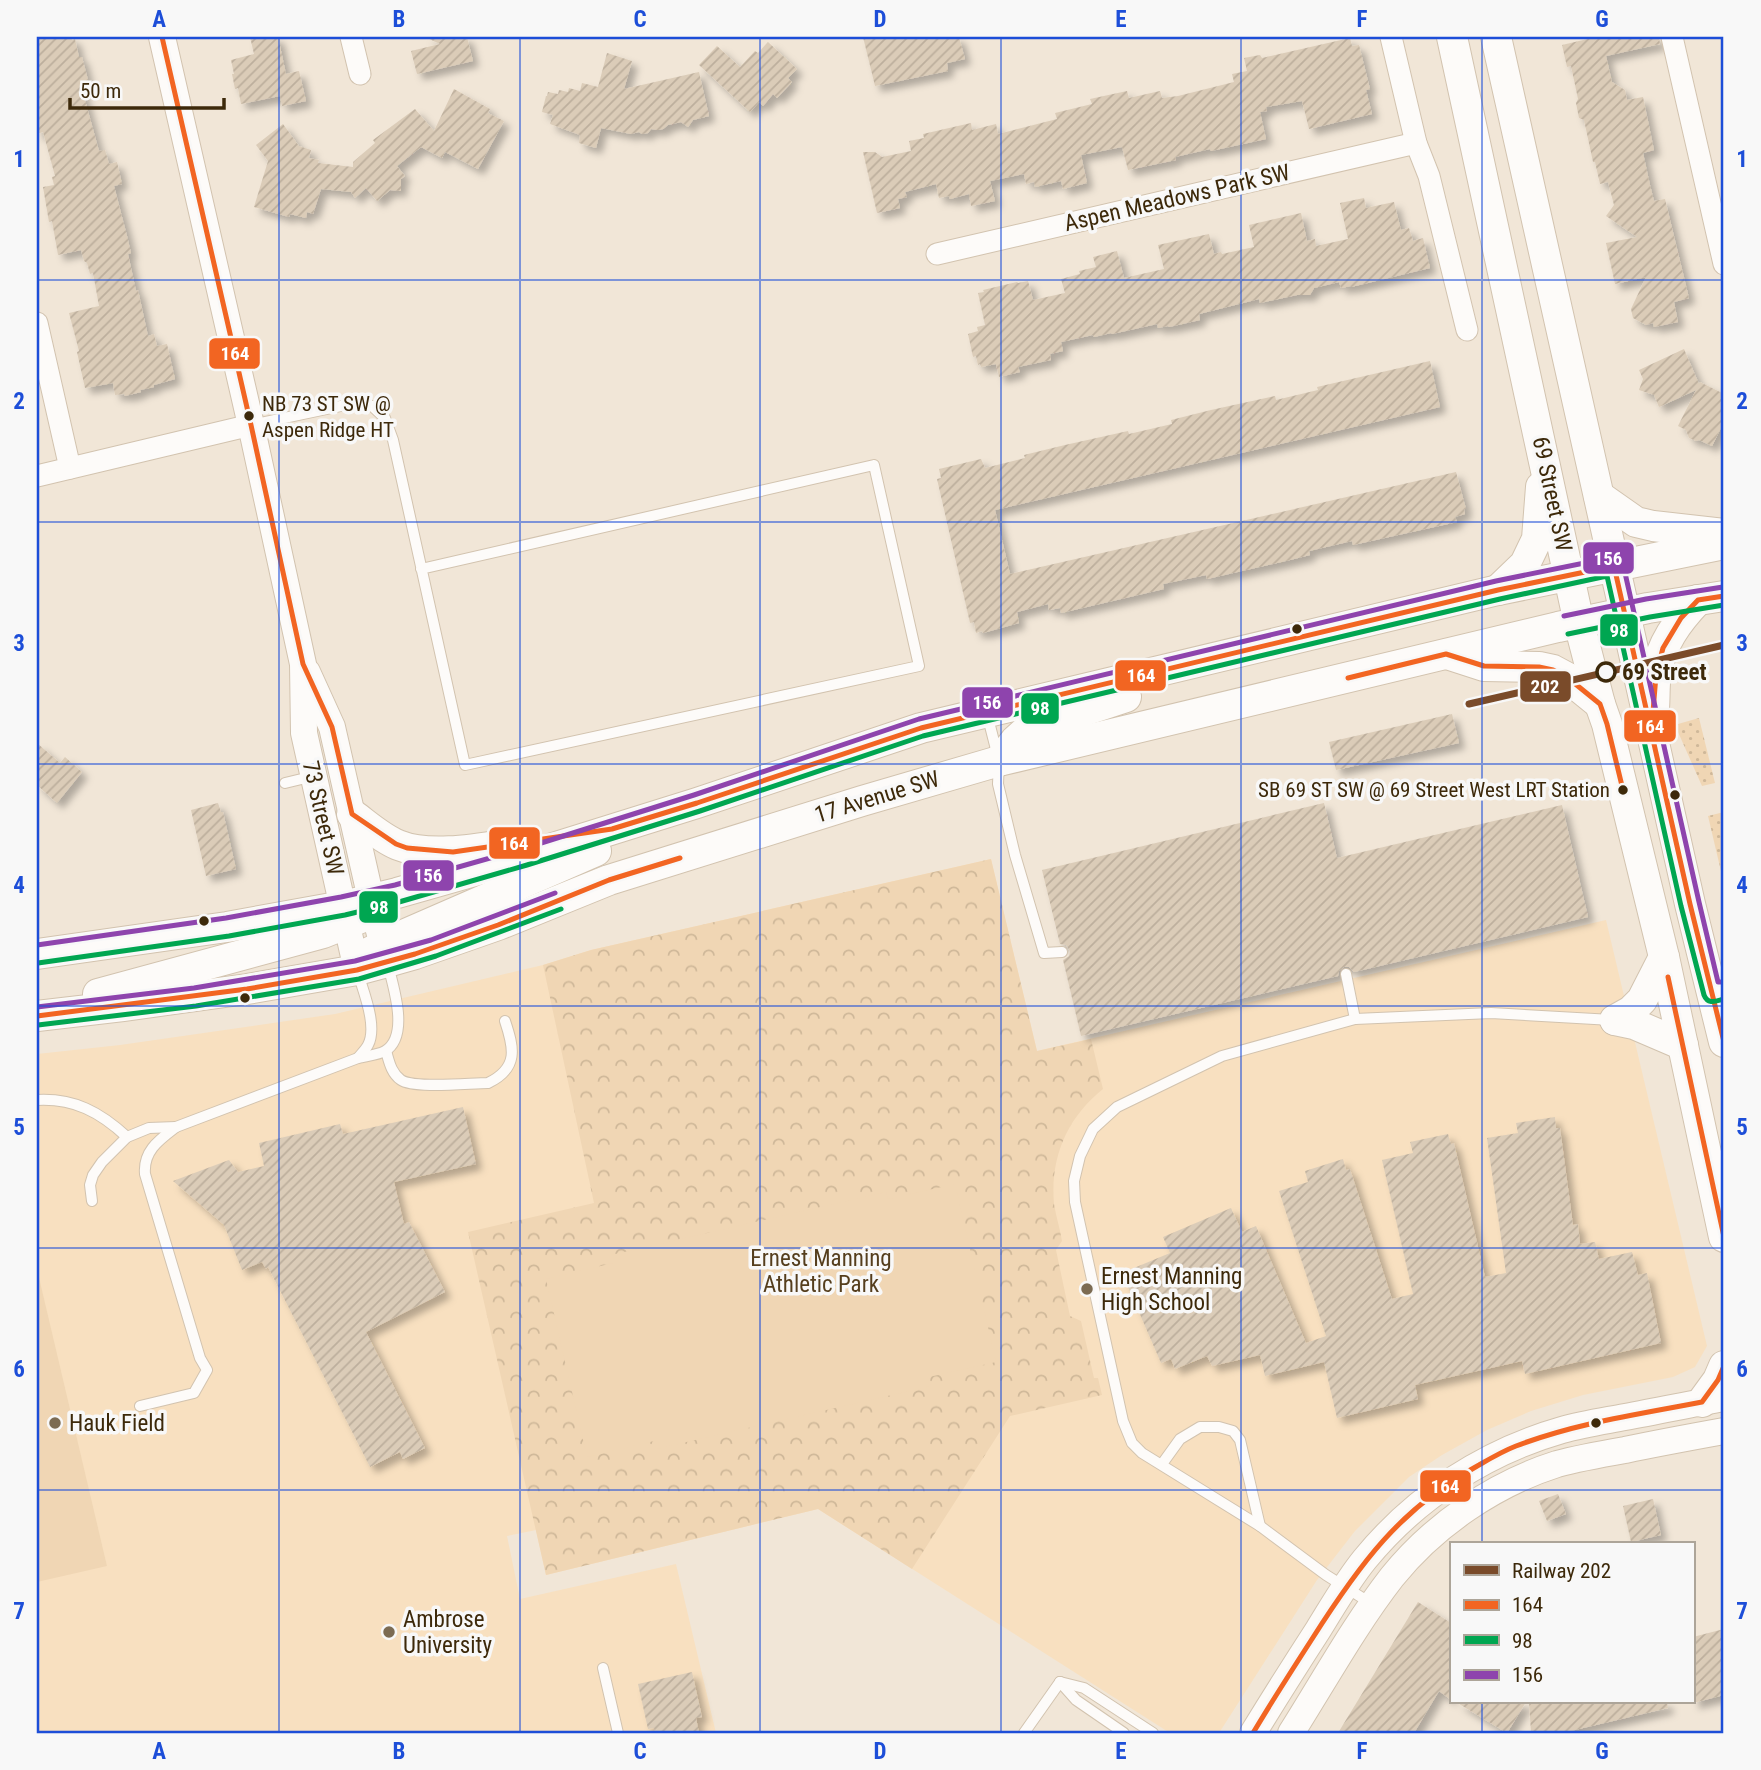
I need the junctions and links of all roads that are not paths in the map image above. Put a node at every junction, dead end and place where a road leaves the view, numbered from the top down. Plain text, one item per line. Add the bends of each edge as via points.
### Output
1 (162, 37) edge
2 (351, 37) edge
3 (1391, 37) edge
4 (1452, 37) edge
5 (1496, 37) edge
6 (1672, 37) edge
7 (360, 74) dead end
8 (1416, 143) junction
9 (937, 254) dead end
10 (1724, 264) edge
11 (37, 323) edge
12 (1467, 330) dead end
13 (251, 425) junction
14 (1545, 462) junction
15 (69, 468) junction
16 (37, 476) edge
17 (1599, 496) junction
18 (1724, 534) edge
19 (1724, 544) edge
20 (1614, 566) junction
21 (421, 569) junction
22 (1569, 574) junction
23 (1497, 590) junction
24 (1711, 598) edge
25 (1625, 613) junction
26 (1580, 623) junction
27 (1336, 628) junction
28 (1446, 654) junction
29 (303, 664) junction
30 (986, 712) junction
31 (1603, 714) junction
32 (1650, 720) junction
33 (999, 761) junction
34 (314, 776) junction
35 (285, 783) dead end
36 (697, 803) junction
37 (352, 814) junction
38 (612, 829) junction
39 (353, 910) junction
40 (1062, 952) dead end
41 (37, 954) edge
42 (385, 954) junction
43 (1664, 957) junction
44 (357, 970) junction
45 (1346, 974) dead end
46 (1718, 991) edge
47 (37, 1013) edge
48 (1354, 1020) junction
49 (1615, 1020) junction
50 (505, 1021) dead end
51 (1724, 1041) edge
52 (1683, 1045) junction
53 (386, 1051) junction
54 (358, 1058) junction
55 (37, 1100) edge
56 (176, 1128) junction
57 (127, 1137) junction
58 (92, 1201) dead end
59 (1724, 1237) edge
60 (1724, 1366) edge
61 (1713, 1400) edge
62 (140, 1406) dead end
63 (1724, 1431) edge
64 (1162, 1464) junction
65 (1428, 1498) junction
66 (1448, 1523) junction
67 (1260, 1526) junction
68 (1345, 1587) junction
69 (1372, 1604) junction
70 (603, 1668) dead end
71 (1060, 1682) junction
72 (618, 1733) edge
73 (1024, 1733) edge
74 (1124, 1733) edge
75 (1153, 1733) edge
76 (1253, 1733) edge
77 (1291, 1733) edge

1 - 13 street, 73 Street SW
2 - 7 street
3 - 8 street
4 - 14 main road, 69 Street SW
5 - 17 main road, 69 Street SW
6 - 10 street
8 - 9 street, Aspen Meadows Park SW
8 - 12 street via 1429,176
11 - 15 street
13 - 15 street
13 - 21 lane via 355,404 372,406 385,418 393,440
13 - 29 street, 73 Street SW
14 - 22 main road, 69 Street SW
14 - 23 main road via 1537,539 1525,565
15 - 16 street
17 - 18 main road via 1636,522
17 - 20 main road, 69 Street SW
19 - 20 main road
20 - 22 main road
20 - 25 main road, 69 Street SW
21 - 21 lane via 465,765 919,666 874,465
22 - 23 main road
22 - 26 main road, 69 Street SW
23 - 27 main road
24 - 25 main road, 17 Avenue SW
24 - 32 main road via 1681,618 1662,648
25 - 26 main road, 17 Avenue SW
25 - 32 main road, 69 Street SW
26 - 28 main road, 17 Avenue SW
26 - 31 main road, 69 Street SW
27 - 30 main road
27 - 33 main road via 1044,724 1025,732
28 - 31 main road via 1484,666 1558,672 1581,688
28 - 33 main road, 17 Avenue SW
29 - 34 street, 73 Street SW via 304,733
29 - 37 street, 73 Street SW via 332,727
30 - 33 lane
30 - 36 main road via 920,728
31 - 43 main road, 69 Street SW
32 - 46 main road, 69 Street SW via 1690,904
33 - 40 lane via 998,784 1044,953
33 - 42 main road, 17 Avenue SW via 609,880 415,954
34 - 35 lane
34 - 39 street, 73 Street SW
36 - 38 main road
36 - 42 main road via 408,933
37 - 38 main road via 396,845 453,852
37 - 39 street, 73 Street SW
38 - 39 main road
39 - 41 main road
39 - 42 street, 73 Street SW
39 - 44 street, 73 Street SW
39 - 47 main road via 323,933
42 - 44 main road, 17 Avenue SW
42 - 53 lane via 397,1000 398,1026
43 - 49 main road via 1642,1000
43 - 52 main road, 69 Street SW
44 - 47 main road, 17 Avenue SW via 122,1006
44 - 54 lane via 372,1025 372,1035
45 - 48 lane
46 - 51 main road, 69 Street SW
48 - 49 lane via 1491,1013
48 - 64 lane via 1222,1056 1117,1107 1093,1129 1080,1156 1075,1202 1123,1421 1132,1443
49 - 52 main road
50 - 53 lane via 513,1054 507,1069 488,1083 410,1084 397,1077
52 - 59 main road, 69 Street SW
53 - 54 lane
54 - 56 lane
55 - 57 lane via 82,1106
56 - 57 lane via 149,1128
56 - 62 lane via 154,1144 145,1169 207,1370 194,1393
57 - 58 lane via 93,1175
60 - 61 main road
61 - 65 street via 1541,1437 1496,1455
63 - 66 street via 1556,1465 1486,1496
64 - 67 lane
64 - 67 lane via 1180,1439 1200,1427 1233,1431 1240,1440
65 - 66 street
65 - 68 street via 1386,1536
66 - 69 street via 1410,1558
67 - 68 lane
68 - 69 lane
68 - 76 street
69 - 77 street
70 - 72 lane
71 - 73 lane
71 - 74 lane via 1076,1700
71 - 75 lane via 1084,1689

